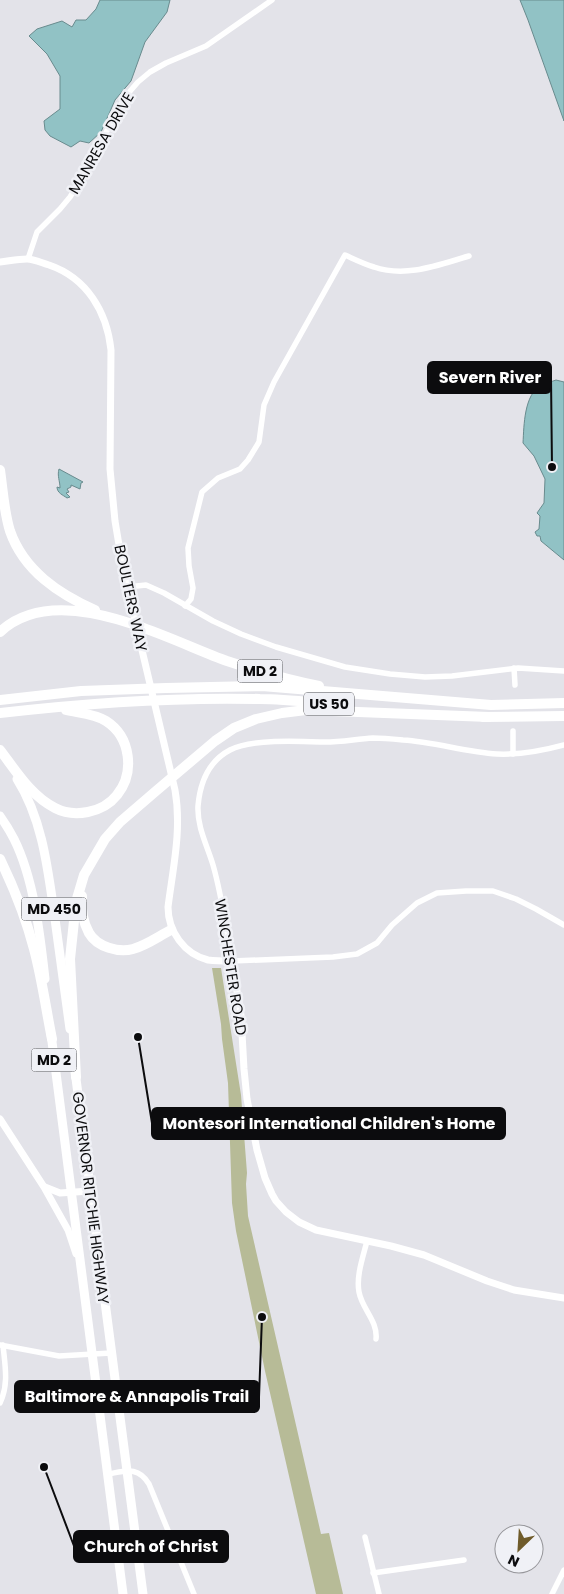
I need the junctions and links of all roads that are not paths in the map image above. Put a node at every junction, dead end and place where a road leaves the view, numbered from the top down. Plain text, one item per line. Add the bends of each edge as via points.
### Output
1 (272, 0) edge
2 (469, 256) dead end
3 (28, 259) junction
4 (0, 262) edge
5 (0, 470) edge
6 (127, 587) junction
7 (185, 606) junction
8 (122, 621) junction
9 (0, 632) edge
10 (514, 668) junction
11 (564, 671) edge
12 (515, 685) dead end
13 (372, 696) junction
14 (0, 700) edge
15 (564, 703) edge
16 (50, 707) junction
17 (0, 713) edge
18 (564, 716) edge
19 (489, 718) junction
20 (513, 731) dead end
21 (564, 745) edge
22 (0, 751) edge
23 (514, 754) junction
24 (0, 816) edge
25 (0, 859) edge
26 (91, 862) junction
27 (564, 925) edge
28 (171, 930) junction
29 (232, 961) junction
30 (52, 1039) junction
31 (76, 1077) junction
32 (0, 1119) edge
33 (44, 1187) junction
34 (90, 1191) junction
35 (72, 1193) junction
36 (367, 1241) junction
37 (81, 1268) junction
38 (564, 1298) edge
39 (376, 1339) dead end
40 (1, 1345) edge
41 (111, 1353) junction
42 (92, 1356) junction
43 (0, 1403) edge
44 (127, 1471) junction
45 (108, 1474) junction
46 (365, 1537) dead end
47 (464, 1560) dead end
48 (564, 1570) edge
49 (374, 1572) junction
50 (123, 1594) edge
51 (143, 1594) edge
52 (194, 1594) edge
53 (379, 1594) edge
54 (552, 1594) edge

1 - 3 street, MANRESA DRIVE via 206,46 166,63 138,82 125,97 70,197 37,232
2 - 7 street via 419,271 394,271 375,268 345,255 274,382 264,406 259,442 240,469 218,478 202,492 188,548 192,599
3 - 4 street, BOULTERS WAY
3 - 6 street, BOULTERS WAY via 57,267 70,275 91,295 106,320 111,350 111,490
5 - 8 highway via 11,532 28,563 61,593
6 - 7 street via 146,585
6 - 28 street, BOULTERS WAY via 178,807 179,823 168,907
7 - 10 street via 241,634 345,667 425,677
8 - 9 highway, MD 2 via 64,609 29,615
8 - 13 highway, MD 2 via 227,661 288,680
10 - 11 street
10 - 12 street
13 - 14 highway, US 50 via 262,686 81,691
13 - 15 highway, US 50 via 490,705
16 - 17 highway, US 50
16 - 19 highway, US 50 via 140,700 261,699
16 - 22 highway via 106,721 125,742 128,762 124,782 118,795 106,806 74,813 56,809 31,789
18 - 19 highway, US 50
19 - 26 highway via 306,710 256,718 214,741 120,822
20 - 23 street
21 - 23 street, WINCHESTER ROAD
22 - 31 highway, GOVERNOR RITCHIE HIGHWAY / MD 450 via 23,788 47,860
23 - 29 street, WINCHESTER ROAD via 375,738 246,744 230,750 212,765 206,775 198,809 202,835 221,897
24 - 30 highway, GOVERNOR RITCHIE HIGHWAY / MD 2 via 24,864 39,926
25 - 30 highway via 27,925
26 - 28 highway via 82,903 83,918 95,940 111,949 133,949
26 - 31 highway via 76,902 70,960
27 - 29 street via 530,905 493,891 437,893 417,903 377,943 357,954
28 - 29 street via 184,946 198,956 208,960
29 - 36 street, WINCHESTER ROAD via 247,1099 260,1162 272,1194 286,1212 307,1227
30 - 35 highway, GOVERNOR RITCHIE HIGHWAY / MD 2
31 - 34 highway, GOVERNOR RITCHIE HIGHWAY / MD 2
32 - 33 street
33 - 35 street via 60,1193
33 - 37 street via 68,1230
34 - 35 street
34 - 41 highway, GOVERNOR RITCHIE HIGHWAY / MD 2
35 - 37 highway, GOVERNOR RITCHIE HIGHWAY / MD 2
36 - 38 street, WINCHESTER ROAD via 424,1255 514,1290
36 - 39 street via 359,1291 377,1329
37 - 42 highway, GOVERNOR RITCHIE HIGHWAY / MD 2
40 - 42 street via 59,1356
40 - 43 street via 6,1382
41 - 42 street
41 - 44 highway, GOVERNOR RITCHIE HIGHWAY / MD 2
42 - 45 highway, GOVERNOR RITCHIE HIGHWAY / MD 2
44 - 45 street
44 - 51 highway, GOVERNOR RITCHIE HIGHWAY / MD 2
44 - 52 street via 144,1476
45 - 50 highway, GOVERNOR RITCHIE HIGHWAY / MD 2
46 - 49 street
47 - 49 street
48 - 54 street
49 - 53 street

